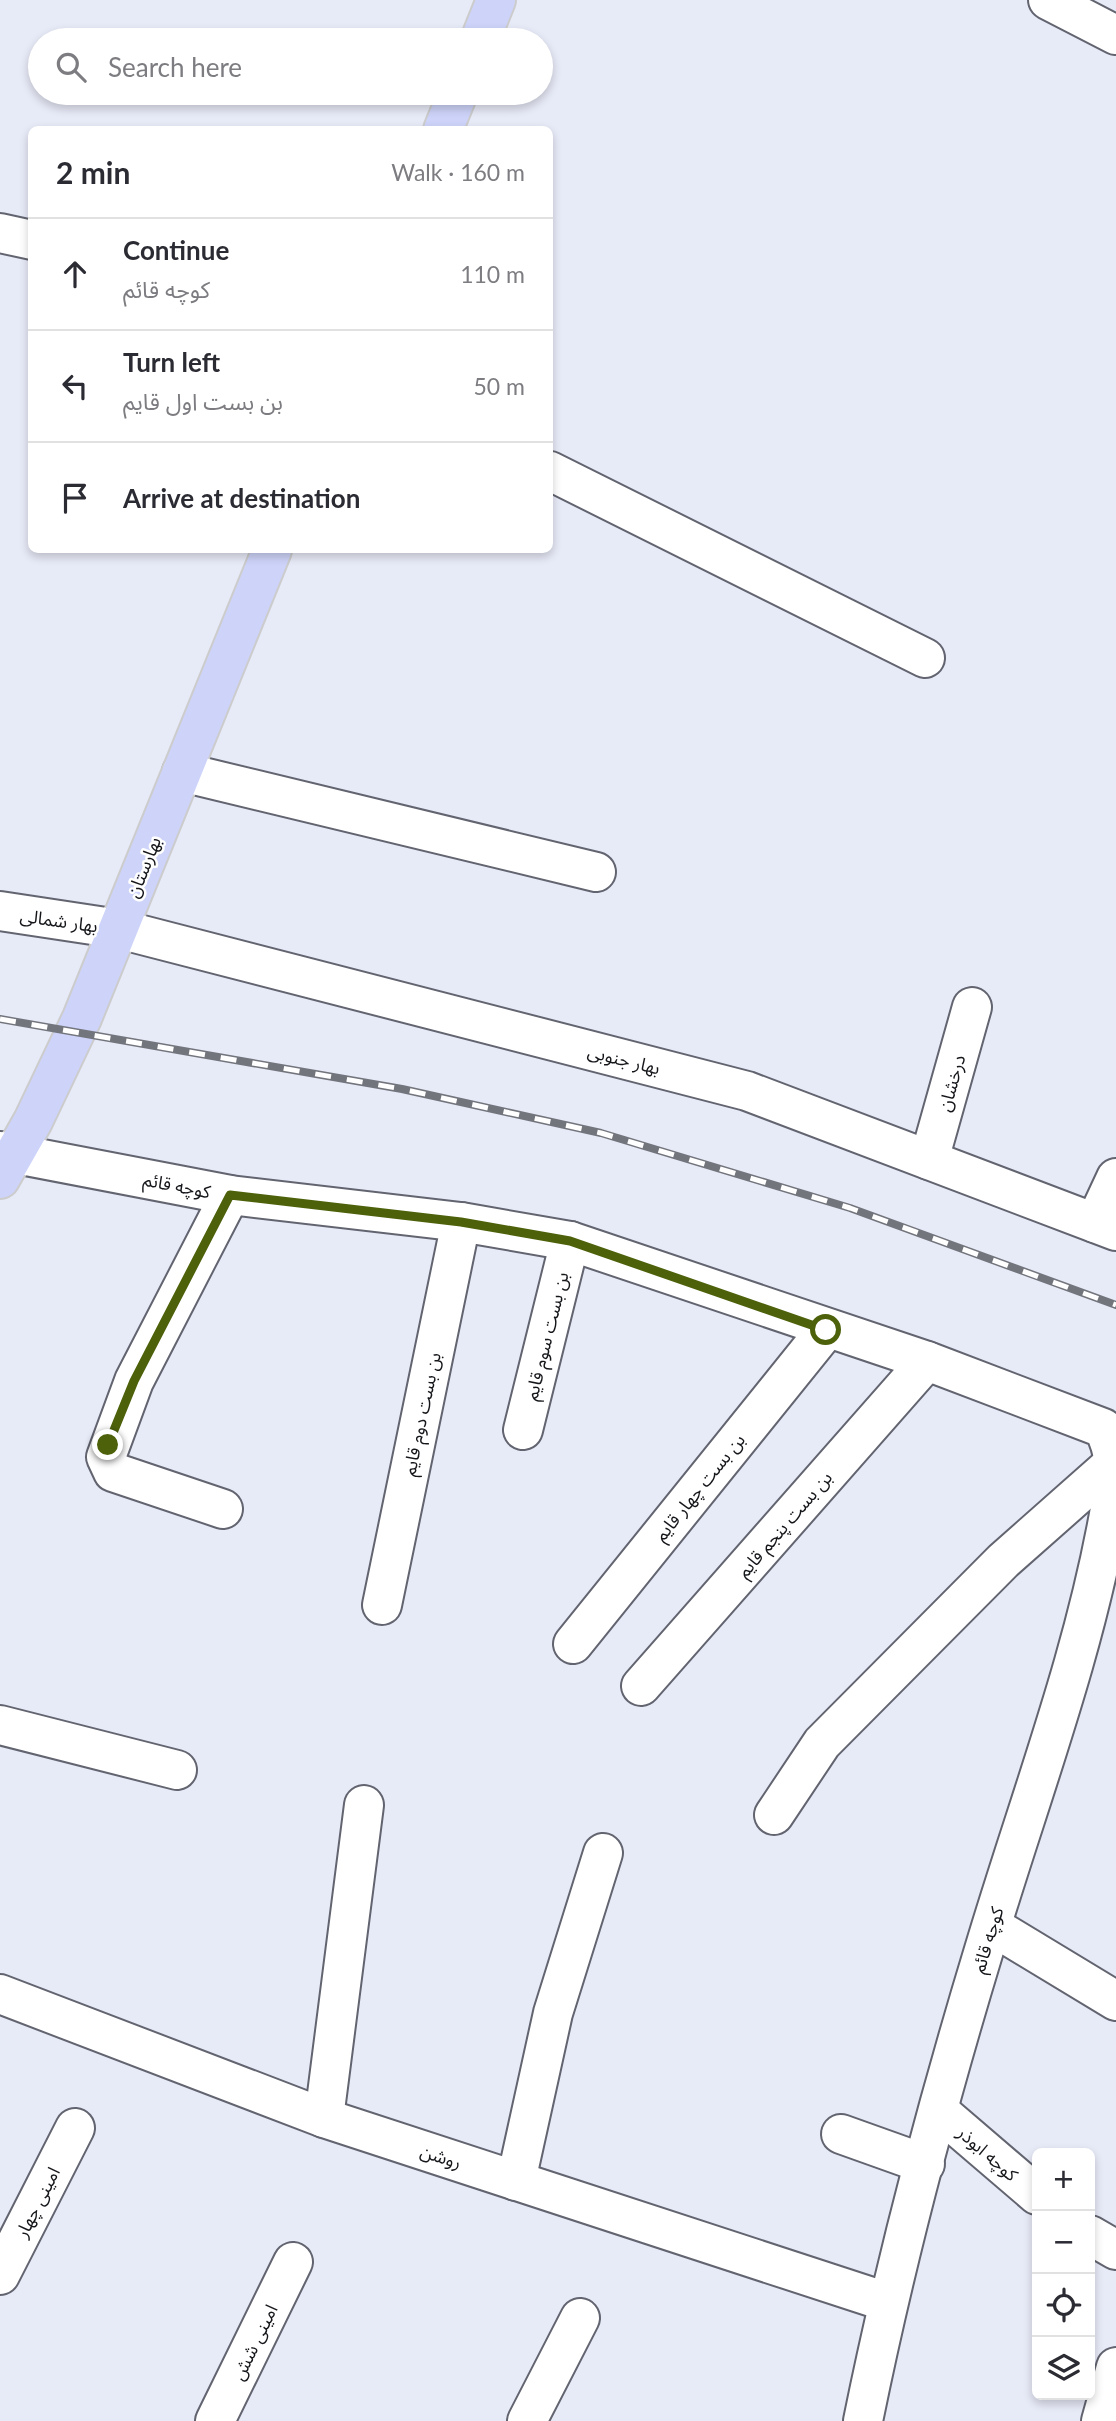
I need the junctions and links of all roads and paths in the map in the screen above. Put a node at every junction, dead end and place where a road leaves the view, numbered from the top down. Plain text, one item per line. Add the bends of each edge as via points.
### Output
1 (496, 0) edge
2 (1048, 0) edge
3 (485, 28) edge
4 (1116, 35) edge
5 (453, 105) edge
6 (445, 126) edge
7 (0, 233) edge
8 (28, 239) edge
9 (553, 472) edge
10 (271, 553) edge
11 (925, 658) dead end
12 (182, 772) junction
13 (596, 872) dead end
14 (0, 911) edge
15 (119, 929) junction
16 (972, 1007) dead end
17 (929, 1160) junction
18 (5, 1161) edge
19 (1116, 1178) edge
20 (230, 1195) junction
21 (461, 1222) junction
22 (1105, 1227) edge
23 (570, 1241) junction
24 (826, 1330) junction
25 (927, 1361) junction
26 (523, 1430) dead end
27 (1116, 1461) edge
28 (223, 1509) dead end
29 (382, 1605) dead end
30 (1103, 1612) edge
31 (573, 1644) dead end
32 (641, 1686) dead end
33 (0, 1725) edge
34 (177, 1770) dead end
35 (364, 1805) dead end
36 (774, 1815) dead end
37 (603, 1853) dead end
38 (992, 1926) junction
39 (0, 1994) edge
40 (1116, 2001) edge
41 (939, 2111) junction
42 (324, 2118) junction
43 (75, 2128) dead end
44 (841, 2134) dead end
45 (925, 2164) junction
46 (516, 2181) junction
47 (1032, 2191) edge
48 (1095, 2238) edge
49 (1116, 2250) edge
50 (293, 2262) dead end
51 (0, 2275) edge
52 (887, 2302) junction
53 (580, 2318) dead end
54 (1116, 2367) edge
55 (215, 2421) edge
56 (527, 2421) edge
57 (863, 2421) edge
58 (1101, 2421) edge

1 - 3 main road
2 - 4 street
5 - 6 main road
7 - 8 street
9 - 11 street
10 - 12 main road, بهارستان
12 - 13 street
12 - 15 main road, بهارستان
14 - 15 street, بهار شمالی
15 - 17 street, بهار جنوبی via 747,1091
15 - 18 main road, بهارستان via 82,1018
16 - 17 street, درخشان
17 - 22 street, بهار جنوبی
18 - 20 street, کوچه قائم
19 - 22 street
20 - 21 street, کوچه قائم
20 - 28 street via 134,1381 106,1457 113,1472
21 - 23 street, کوچه قائم
21 - 29 street, بن بست دوم قایم
23 - 24 street, کوچه قائم
23 - 26 street, بن بست سوم قایم
24 - 25 street, کوچه قائم
24 - 31 street, بن بست چهار قایم
25 - 27 street, کوچه قائم via 1103,1428 1114,1444
25 - 32 street, بن بست پنجم قایم
27 - 30 street, کوچه قائم
27 - 36 street via 1003,1561 822,1743
30 - 38 street, کوچه قائم
33 - 34 street
35 - 42 street
37 - 46 street via 553,2013
38 - 40 street
38 - 41 street, کوچه قائم
39 - 42 street, روشن
41 - 45 street, کوچه قائم
41 - 47 street, کوچه ابوذر
42 - 46 street, روشن
43 - 51 street, امینی چهار
44 - 45 street
45 - 52 street, کوچه قائم
46 - 52 street, روشن
48 - 49 street
50 - 55 street, امینی شش
52 - 57 street, کوچه قائم
53 - 56 street
54 - 58 street

